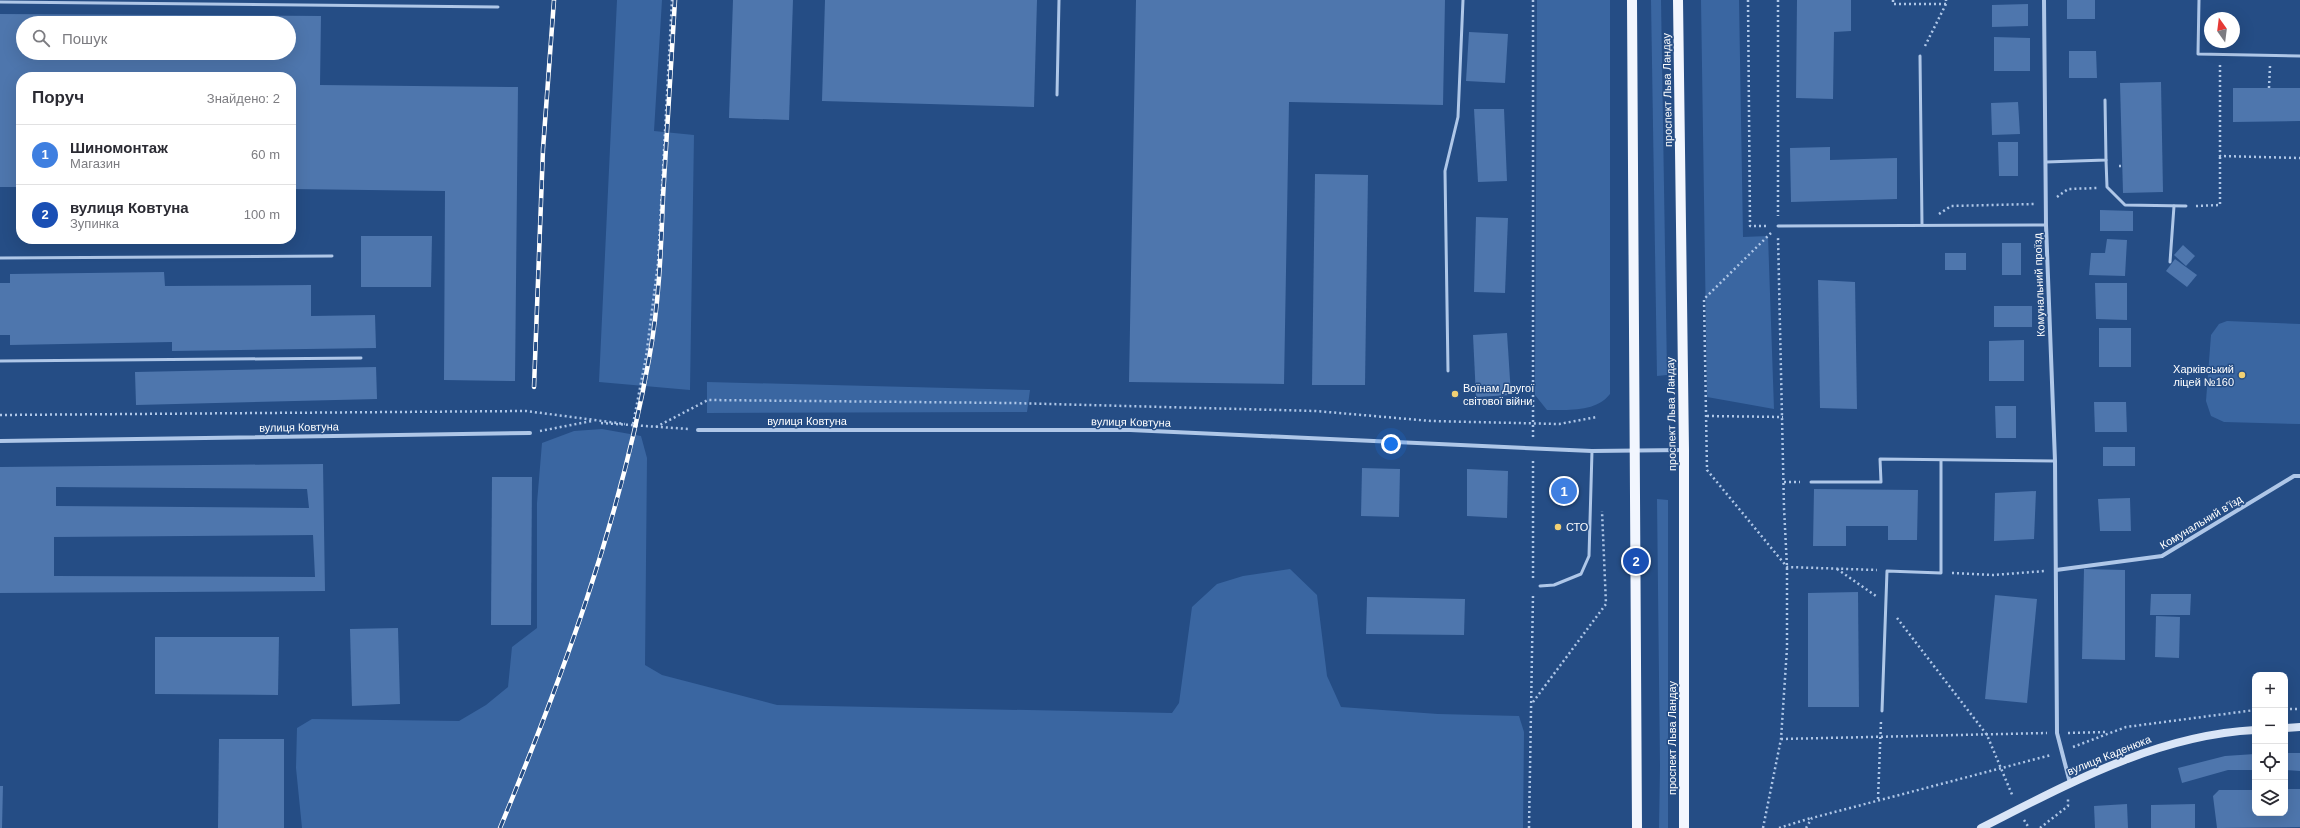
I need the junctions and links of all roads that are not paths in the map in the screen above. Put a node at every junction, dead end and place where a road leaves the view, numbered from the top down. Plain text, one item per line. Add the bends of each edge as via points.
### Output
1 (1059, 0) edge
2 (1463, 0) edge
3 (1632, 0) edge
4 (1678, 0) edge
5 (2044, 0) edge
6 (2199, 0) edge
7 (0, 2) edge
8 (498, 7) dead end
9 (1920, 56) road end
10 (2300, 56) edge
11 (1057, 95) dead end
12 (2104, 100) dead end
13 (2106, 160) junction
14 (2046, 162) junction
15 (2174, 206) junction
16 (2186, 206) road end
17 (1922, 225) junction
18 (2046, 225) junction
19 (1778, 226) road end
20 (332, 256) dead end
21 (0, 258) edge
22 (2170, 262) dead end
23 (361, 358) dead end
24 (0, 361) edge
25 (1448, 371) dead end
26 (698, 430) road end
27 (530, 433) road end
28 (0, 441) edge
29 (1684, 450) junction
30 (1636, 451) junction
31 (1592, 452) junction
32 (1941, 461) junction
33 (2055, 461) junction
34 (2300, 476) edge
35 (1811, 482) road end
36 (2056, 570) junction
37 (1540, 586) dead end
38 (1882, 711) road end
39 (2300, 727) edge
40 (2288, 728) edge
41 (2252, 730) edge
42 (2070, 783) junction
43 (1637, 828) edge
44 (1684, 828) edge
45 (1981, 828) edge

1 - 11 lane
2 - 25 lane via 1458,117 1445,171
3 - 30 main road
4 - 29 main road, проспект Льва Ландау
5 - 14 street, Комунальний проїзд
6 - 10 lane via 2198,54
7 - 8 lane
9 - 17 lane
12 - 13 lane
13 - 14 lane
13 - 15 lane via 2107,187 2125,205
14 - 18 street, Комунальний проїзд
15 - 16 lane
15 - 22 lane
17 - 18 lane
17 - 19 lane
18 - 33 street, Комунальний проїзд
20 - 21 lane
23 - 24 lane
26 - 31 street, вулиця Ковтуна via 1130,430
27 - 28 street, вулиця Ковтуна
29 - 30 street, вулиця Ковтуна
29 - 44 main road, проспект Льва Ландау
30 - 31 street, вулиця Ковтуна
30 - 43 main road
31 - 37 lane via 1589,556 1581,574 1554,585
32 - 33 lane
32 - 35 lane via 1880,459 1881,482
32 - 38 lane via 1941,573 1887,571
33 - 36 street, Комунальний проїзд
34 - 36 street, Комунальний в’їзд via 2294,476 2162,556
36 - 42 street, Комунальний проїзд via 2057,733
39 - 40 street
41 - 42 street, вулиця Каденюка via 2209,734 2174,742
42 - 45 street, вулиця Каденюка

